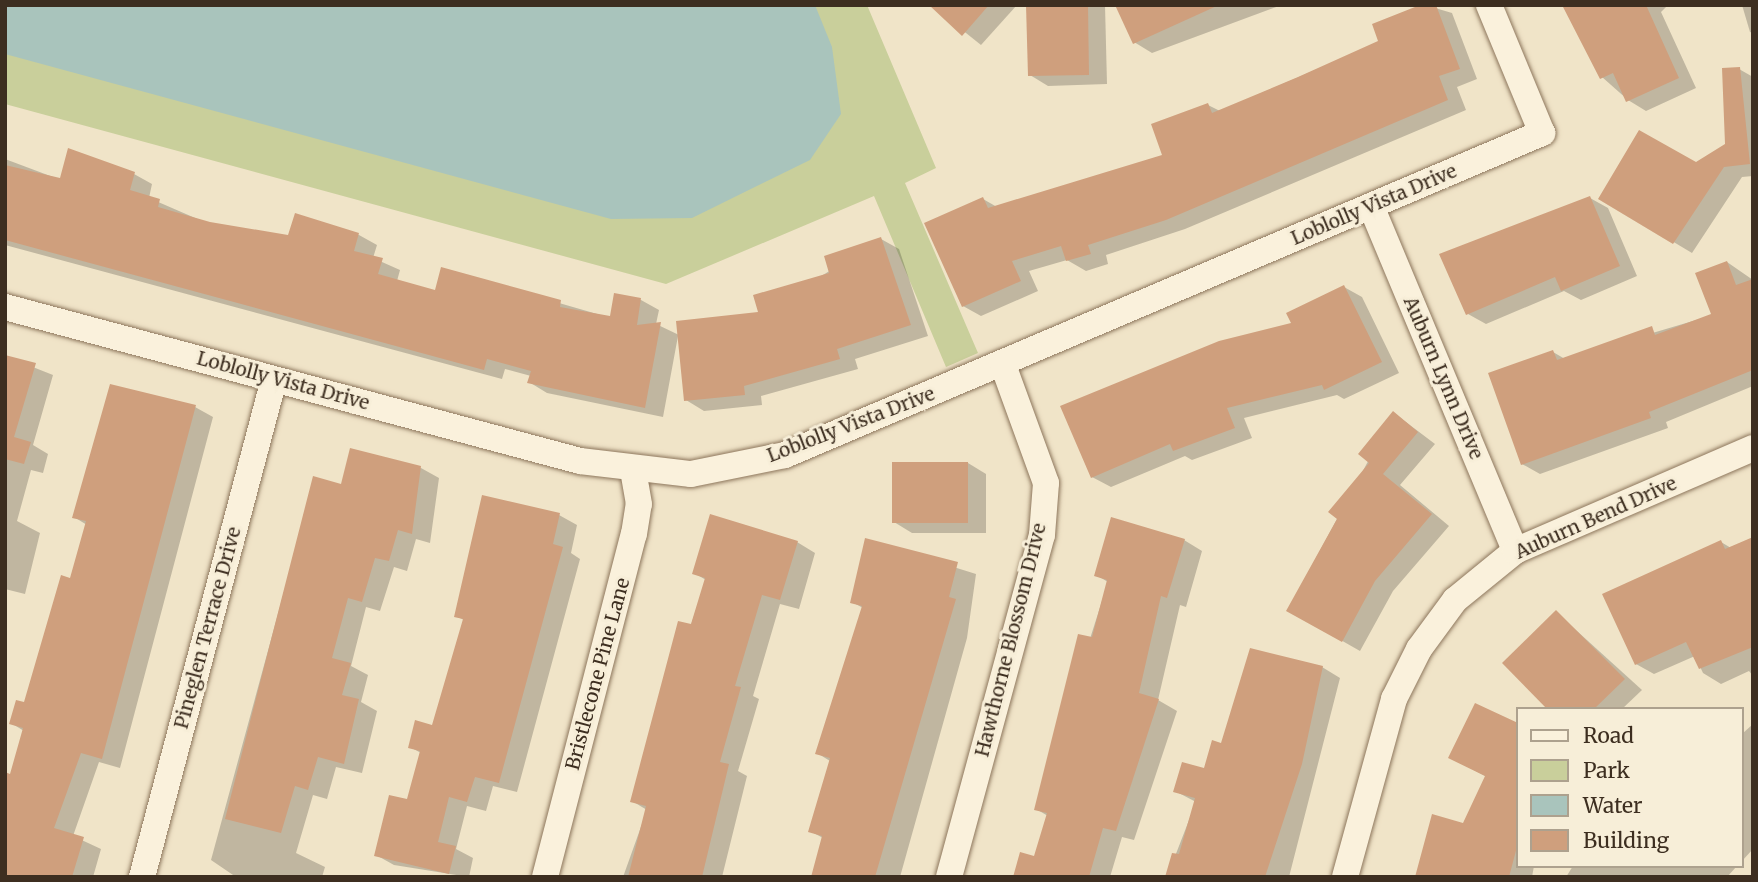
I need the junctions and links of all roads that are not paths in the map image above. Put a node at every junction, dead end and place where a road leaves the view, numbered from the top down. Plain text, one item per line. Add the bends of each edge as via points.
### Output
1 (1489, 5) edge
2 (1371, 206) junction
3 (5, 307) edge
4 (1003, 365) junction
5 (274, 379) junction
6 (1753, 448) edge
7 (633, 470) junction
8 (1515, 551) junction
9 (142, 877) edge
10 (545, 877) edge
11 (949, 877) edge
12 (1345, 877) edge

1 - 2 street, Loblolly Vista Drive via 1542,133
2 - 4 street, Loblolly Vista Drive
2 - 8 street, Auburn Lynn Drive
3 - 5 street, Loblolly Vista Drive
4 - 7 street, Loblolly Vista Drive via 785,455 691,474
4 - 11 street, Hawthorne Blossom Drive via 1046,483 1042,535
5 - 7 street, Loblolly Vista Drive
5 - 9 street, Pineglen Terrace Drive
6 - 8 street, Auburn Bend Drive
7 - 10 street, Bristlecone Pine Lane via 639,504 634,534
8 - 12 street, Auburn Bend Drive via 1455,600 1419,649 1394,699

